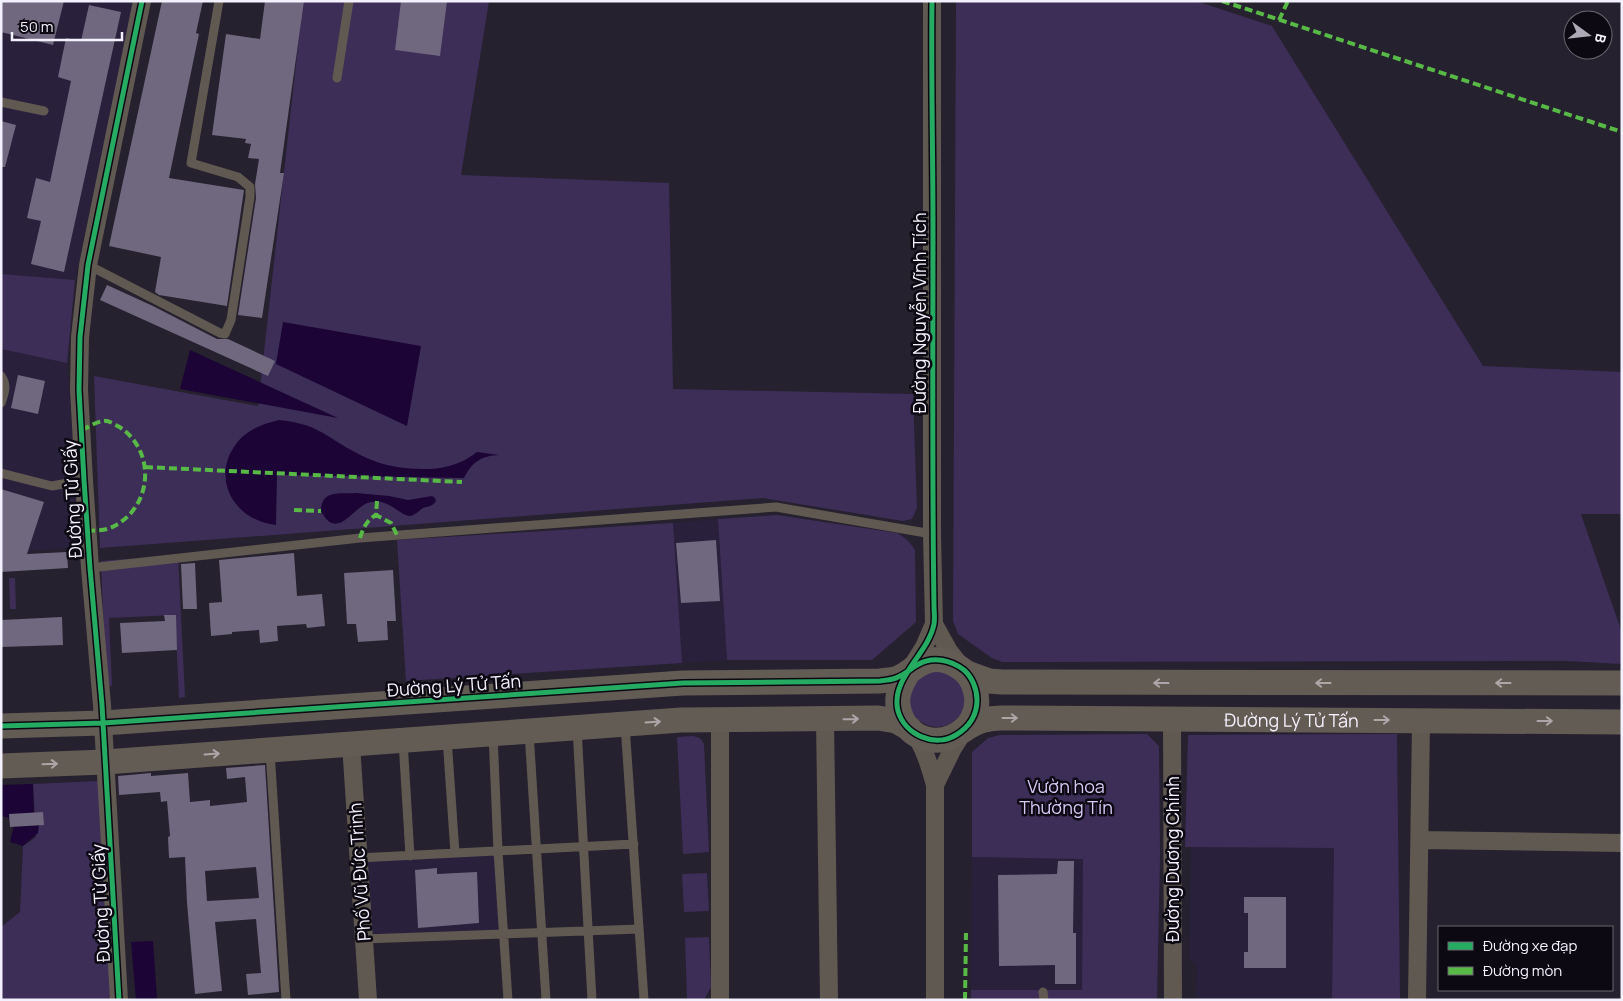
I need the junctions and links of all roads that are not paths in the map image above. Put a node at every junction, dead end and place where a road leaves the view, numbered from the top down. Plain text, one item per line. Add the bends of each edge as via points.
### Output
1 (142, 1) edge
2 (219, 1) edge
3 (349, 1) edge
4 (932, 1) edge
5 (337, 78) dead end
6 (1, 102) edge
7 (44, 111) dead end
8 (88, 265) junction
9 (1, 376) edge
10 (1, 403) edge
11 (1, 473) edge
12 (84, 480) junction
13 (932, 534) junction
14 (90, 568) junction
15 (934, 624) junction
16 (908, 673) junction
17 (967, 673) junction
18 (1622, 683) edge
19 (377, 704) junction
20 (825, 719) junction
21 (1172, 719) junction
22 (720, 720) junction
23 (1421, 720) junction
24 (1622, 722) edge
25 (103, 723) junction
26 (625, 725) junction
27 (1, 726) edge
28 (577, 728) junction
29 (964, 730) junction
30 (529, 732) junction
31 (912, 732) junction
32 (493, 734) junction
33 (447, 738) junction
34 (391, 741) junction
35 (351, 744) junction
36 (270, 750) junction
37 (105, 762) junction
38 (1, 766) edge
39 (935, 785) junction
40 (1420, 840) junction
41 (1622, 843) edge
42 (634, 844) junction
43 (583, 846) junction
44 (536, 849) junction
45 (498, 851) junction
46 (455, 853) junction
47 (410, 856) junction
48 (358, 858) junction
49 (639, 929) junction
50 (588, 930) junction
51 (541, 932) junction
52 (503, 934) junction
53 (364, 939) junction
54 (119, 1000) edge
55 (286, 1000) edge
56 (368, 1000) edge
57 (508, 1000) edge
58 (546, 1000) edge
59 (592, 1000) edge
60 (644, 1000) edge
61 (720, 1000) edge
62 (829, 1000) edge
63 (935, 1000) edge
64 (1173, 1000) edge
65 (1417, 1000) edge

1 - 8 street, Đường Từ Giấy
2 - 8 lane via 191,163 238,177 250,187 228,330 225,334 220,333
3 - 5 lane
4 - 13 street, Đường Nguyễn Vĩnh Tích
6 - 7 lane
8 - 12 street, Đường Từ Giấy via 80,337 79,390
9 - 10 lane via 6,386
11 - 12 lane via 52,486
12 - 14 street, Đường Từ Giấy
13 - 14 lane via 776,507 360,538
13 - 15 street, Đường Nguyễn Vĩnh Tích
14 - 25 street, Đường Từ Giấy
15 - 16 street
15 - 17 street via 949,651
16 - 17 street via 918,664 946,660
16 - 19 street, Đường Lý Tử Tấn via 880,681 684,683
16 - 31 street via 897,698 898,712
18 -> 17 street via 1002,682
17 - 29 street via 974,684 977,708
19 - 25 street, Đường Lý Tử Tấn
19 - 34 street
20 - 22 street
20 -> 31 street via 878,718 896,721
20 - 62 street
21 -> 23 street, Đường Lý Tử Tấn
29 -> 21 street, Đường Lý Tử Tấn via 987,718
21 - 64 street, Đường Dương Chính
26 -> 22 street
22 - 61 street
23 -> 24 street, Đường Lý Tử Tấn
23 - 40 street
25 - 27 street, Đường Lý Tử Tấn
25 - 37 street, Đường Từ Giấy
26 - 28 street
26 - 42 lane
28 - 30 street
28 - 43 lane
29 - 31 street via 942,740 928,740
29 - 39 street
30 - 32 street
30 - 44 lane
31 - 39 street via 925,754
32 - 33 street
32 - 45 lane
33 - 34 street
33 - 46 lane
34 - 35 street
34 - 47 lane
35 - 36 street
35 - 48 street, Phố Vũ Đức Trinh
37 -> 36 street
36 - 55 lane
38 -> 37 street
37 - 54 street, Đường Từ Giấy
39 - 63 street
40 - 41 street
40 - 65 street
42 - 43 lane
42 - 49 lane
43 - 44 lane
43 - 50 lane
44 - 45 lane
44 - 51 lane
45 - 46 lane
45 - 52 lane
46 - 47 lane
47 - 48 lane
48 - 53 street, Phố Vũ Đức Trinh
49 - 50 lane
49 - 60 lane
50 - 51 lane
50 - 59 lane
51 - 52 lane
51 - 58 lane
52 - 53 lane
52 - 57 lane
53 - 56 street, Phố Vũ Đức Trinh

